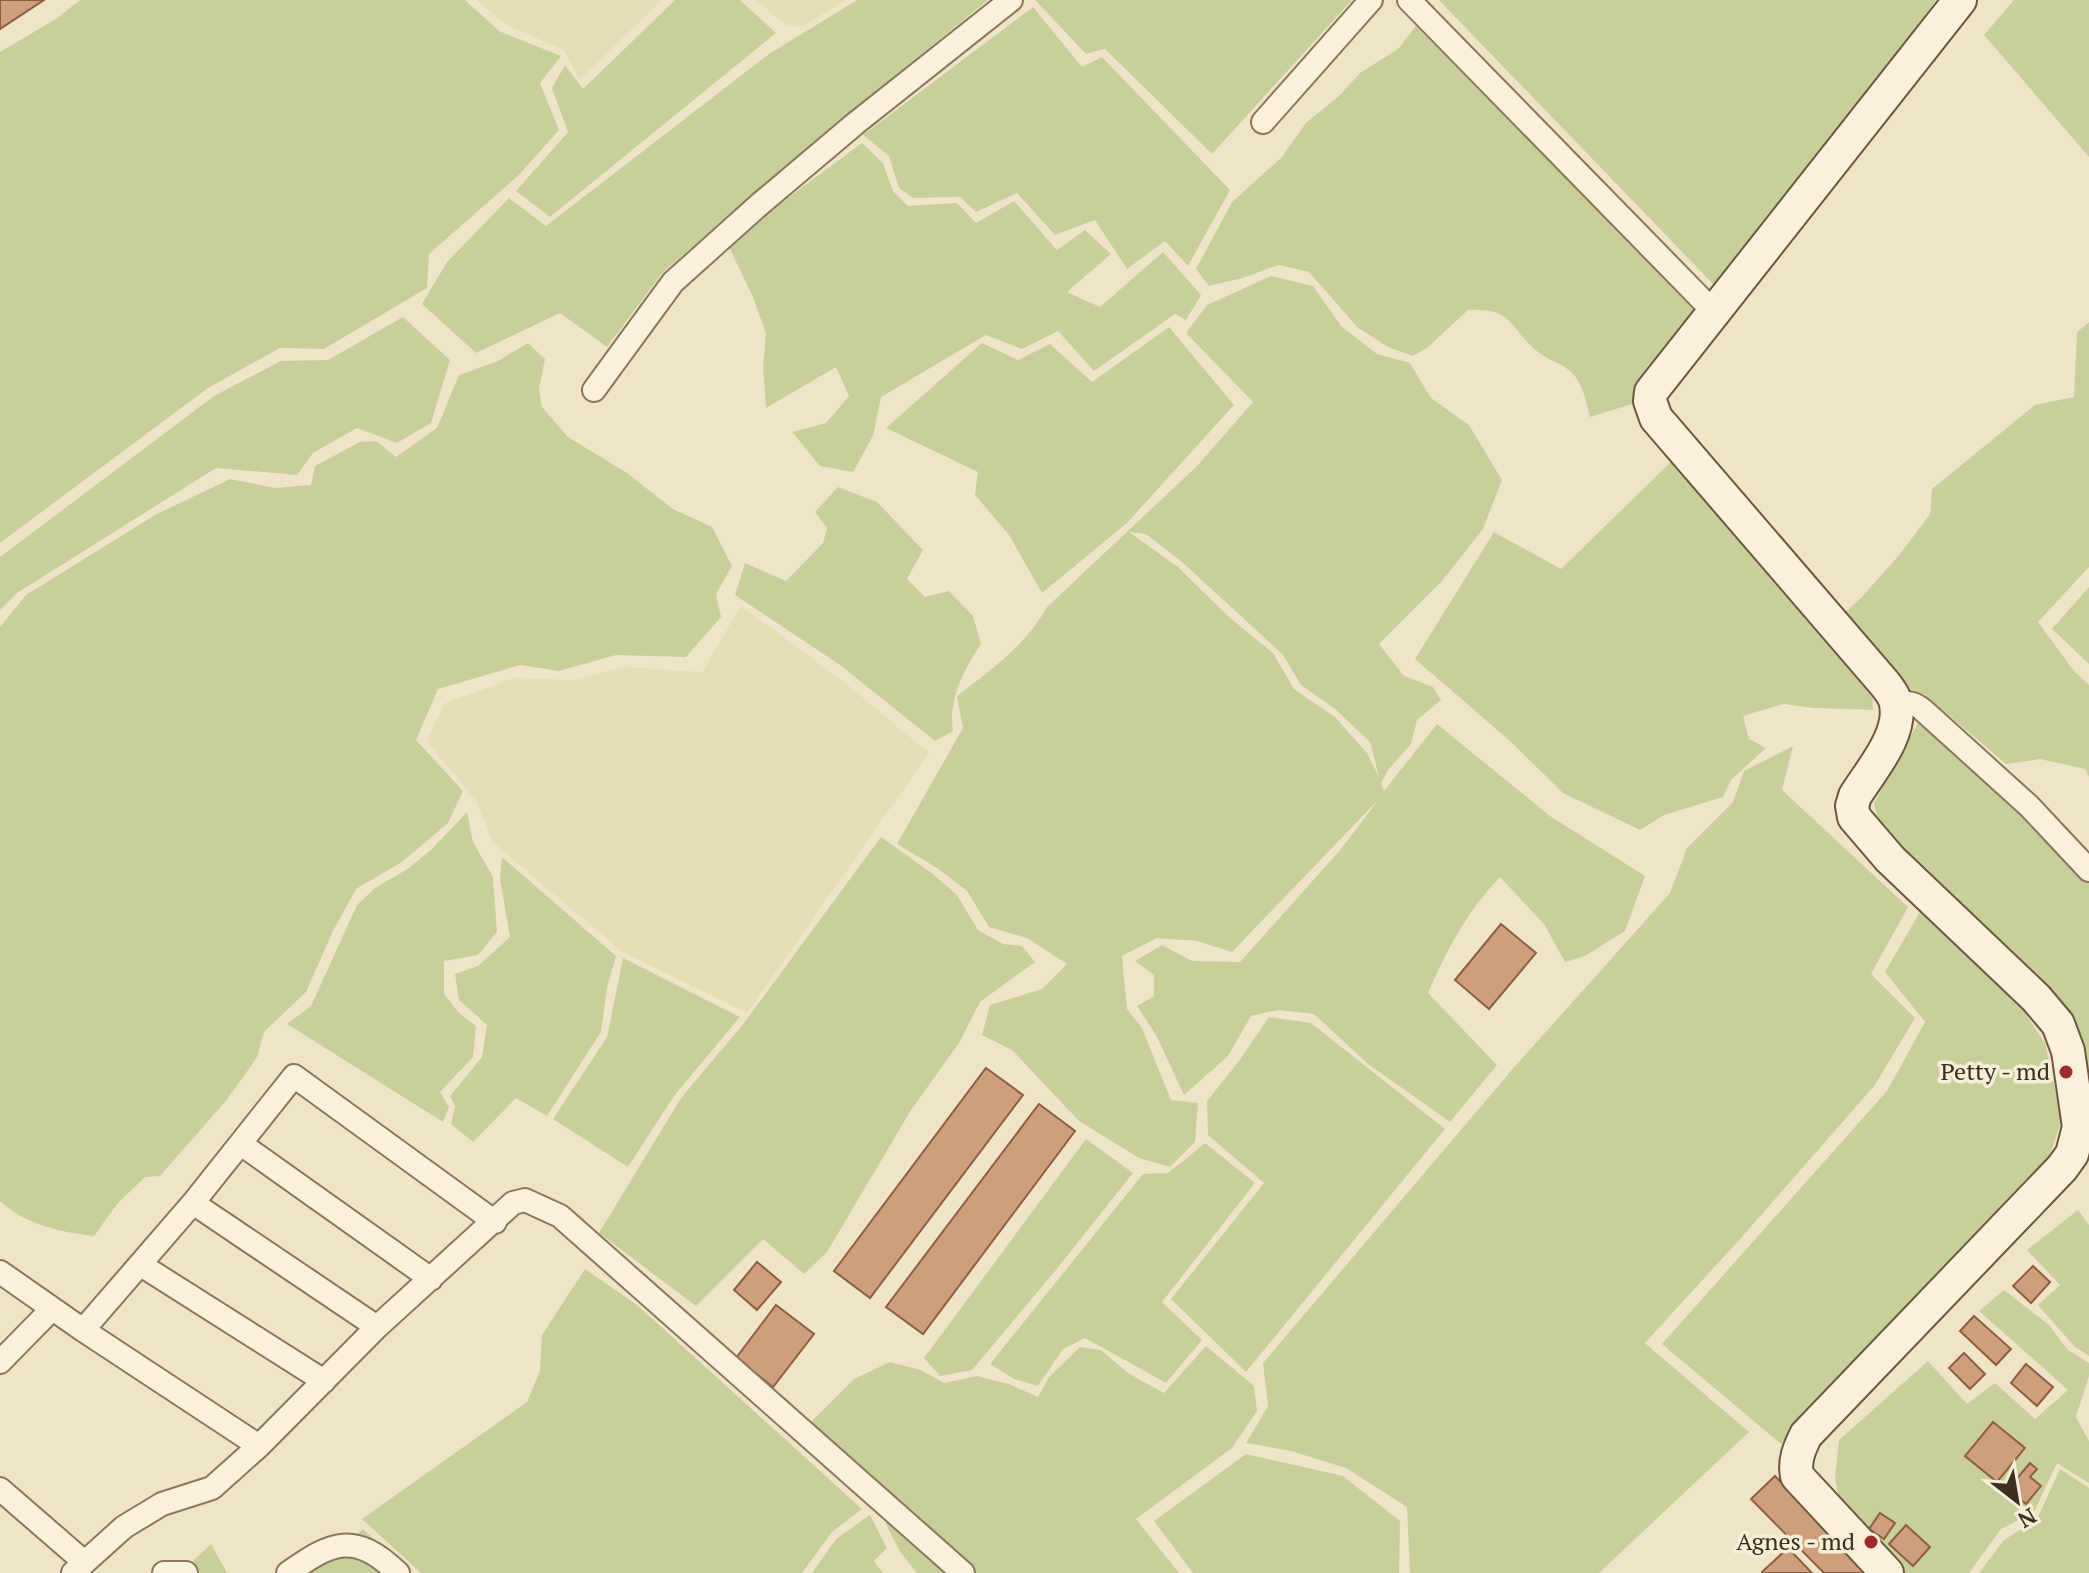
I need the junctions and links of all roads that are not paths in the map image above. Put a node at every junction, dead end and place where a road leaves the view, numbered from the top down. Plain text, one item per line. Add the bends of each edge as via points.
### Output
1 (1011, 0) edge
2 (1371, 0) edge
3 (1409, 0) edge
4 (1960, 0) edge
5 (1263, 122) dead end
6 (1715, 313) junction
7 (594, 390) dead end
8 (1895, 706) junction
9 (2089, 870) edge
10 (241, 1144) junction
11 (193, 1203) junction
12 (495, 1222) junction
13 (141, 1265) junction
14 (0, 1272) edge
15 (431, 1279) junction
16 (52, 1309) junction
17 (377, 1327) junction
18 (83, 1330) junction
19 (0, 1362) edge
20 (324, 1381) junction
21 (259, 1446) junction
22 (0, 1489) edge
23 (78, 1567) edge
24 (164, 1573) edge
25 (186, 1573) edge
26 (288, 1573) edge
27 (398, 1573) edge
28 (963, 1573) edge
29 (1887, 1573) edge

1 - 7 street via 856,123 673,282
2 - 5 street
3 - 6 street
4 - 6 street
6 - 8 street via 1651,392 1656,418 1885,684
8 - 9 street via 1911,703 1924,711 2029,806
8 - 29 street via 1893,733 1855,796 1852,811 1890,859 2058,1024 2068,1051 2079,1127 2062,1168 1806,1435 1800,1448 1797,1476
10 - 11 street
10 - 12 street via 294,1076
10 - 15 street
11 - 13 street
11 - 17 street
12 - 15 street
12 - 28 street via 513,1203 525,1200 560,1216
13 - 18 street
13 - 20 street
14 - 16 street
15 - 17 street
16 - 18 street
16 - 19 street
17 - 20 street
18 - 21 street
20 - 21 street
21 - 23 street via 212,1488 162,1504 124,1527
22 - 23 street
24 - 25 street
26 - 27 street via 331,1546 352,1545

